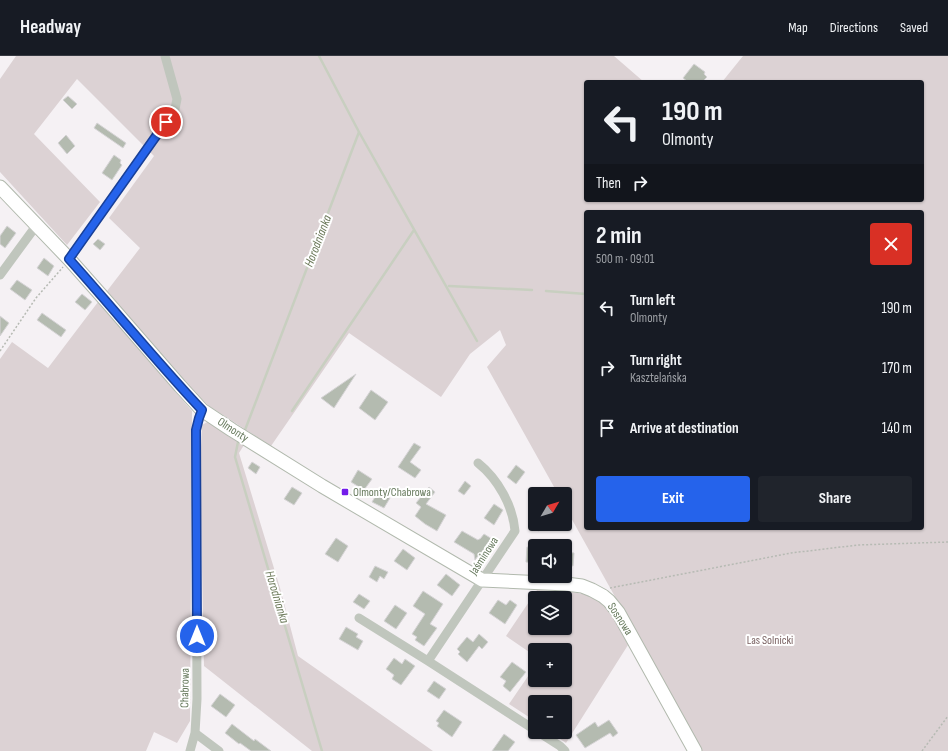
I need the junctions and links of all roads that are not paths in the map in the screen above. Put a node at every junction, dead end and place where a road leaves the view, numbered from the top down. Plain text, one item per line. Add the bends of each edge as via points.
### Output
1 (165, 56) edge
2 (0, 187) edge
3 (36, 226) junction
4 (69, 259) junction
5 (0, 275) edge
6 (202, 410) junction
7 (478, 464) dead end
8 (482, 580) junction
9 (359, 618) dead end
10 (428, 661) junction
11 (528, 725) edge
12 (195, 733) junction
13 (549, 739) edge
14 (190, 751) edge
15 (219, 751) edge
16 (565, 751) edge
17 (695, 751) edge

1 - 4 street via 177,99 175,109
2 - 3 street, Olmonty
3 - 4 street, Olmonty
3 - 5 street
4 - 6 street, Olmonty
6 - 8 street, Olmonty via 322,486
6 - 12 street, Chabrowa via 196,430
7 - 8 street, Jaśminowa via 492,478 508,504 514,517 515,531
8 - 10 street, Jaśminowa
8 - 17 street, Sosnowa via 566,584 592,590 603,596 618,612
9 - 10 street
10 - 11 street
12 - 14 street, Chabrowa
12 - 15 street
13 - 16 street

